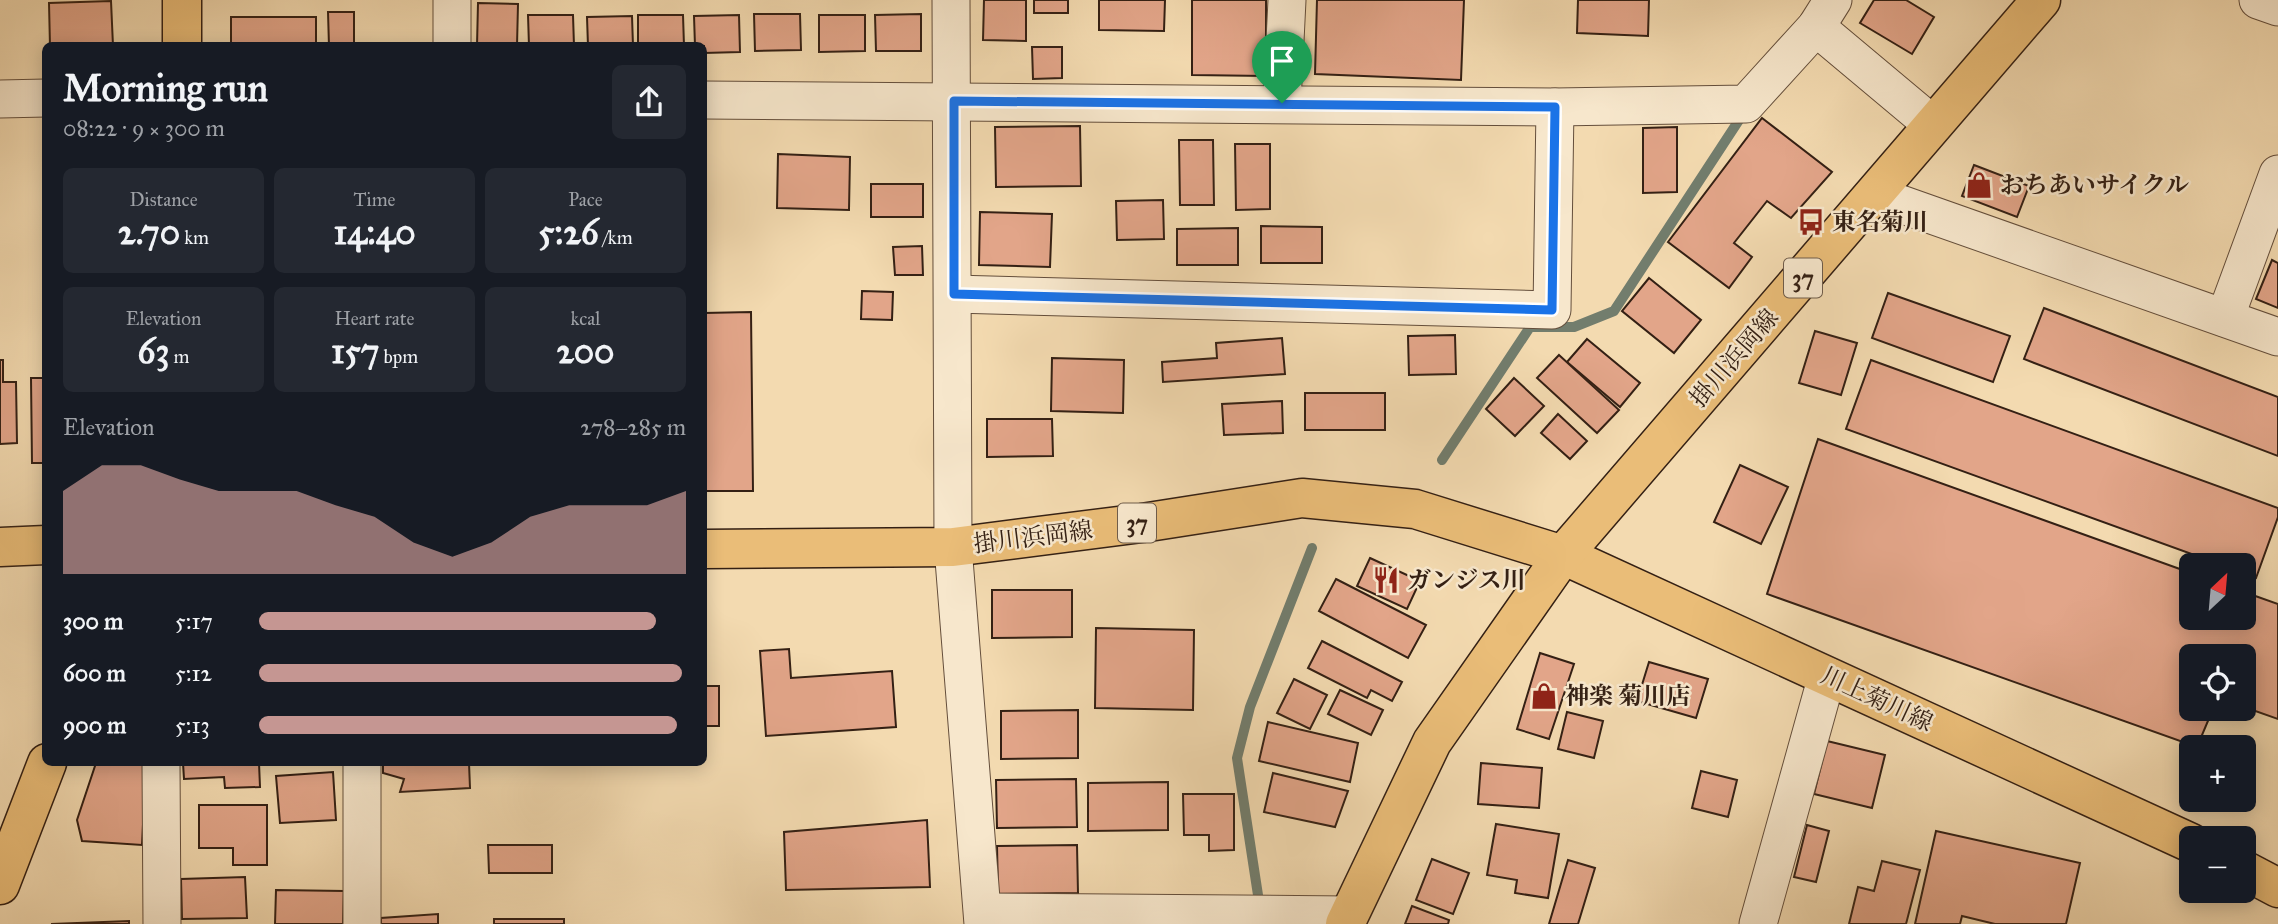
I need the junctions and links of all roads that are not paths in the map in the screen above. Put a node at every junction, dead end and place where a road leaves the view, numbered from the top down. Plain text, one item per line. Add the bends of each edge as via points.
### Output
1 (182, 0) edge
2 (453, 0) edge
3 (951, 0) edge
4 (1287, 0) edge
5 (2041, 0) edge
6 (2258, 0) edge
7 (2278, 8) edge
8 (1825, 14) edge
9 (182, 42) edge
10 (452, 42) edge
11 (42, 98) edge
12 (0, 99) edge
13 (707, 100) edge
14 (954, 101) junction
15 (1282, 103) junction
16 (1555, 107) junction
17 (1933, 125) junction
18 (2278, 174) edge
19 (1875, 195) junction
20 (954, 294) junction
21 (2225, 318) junction
22 (2278, 337) edge
23 (42, 545) edge
24 (0, 547) edge
25 (953, 547) junction
26 (707, 550) edge
27 (1563, 555) junction
28 (1827, 676) junction
29 (46, 766) edge
30 (161, 766) edge
31 (362, 766) edge
32 (2179, 837) edge
33 (2256, 876) edge
34 (0, 885) edge
35 (2278, 888) edge
36 (983, 918) edge
37 (1347, 920) edge
38 (162, 924) edge
39 (362, 924) edge
40 (1758, 924) edge

1 - 9 main road
2 - 10 street
3 - 14 street
4 - 15 street
5 - 17 main road, 掛川浜岡線 / 37
6 - 7 street
8 - 16 street via 1746,104
8 - 17 street
11 - 12 street
13 - 14 street
14 - 15 street
14 - 20 street
15 - 16 street
16 - 20 street via 1552,310
17 - 19 main road, 掛川浜岡線 / 37
18 - 21 street
19 - 21 street
19 - 27 main road, 掛川浜岡線 / 37
20 - 25 street
21 - 22 street
23 - 24 main road
25 - 26 main road, 掛川浜岡線 / 37
25 - 27 main road, 掛川浜岡線 / 37 via 1302,498 1415,509
25 - 36 street
27 - 28 main road, 川上菊川線
27 - 37 main road, 掛川浜岡線 / 37 via 1432,742
28 - 32 main road, 川上菊川線
28 - 40 street
29 - 34 main road
30 - 38 street
31 - 39 street
33 - 35 main road
36 - 37 street

